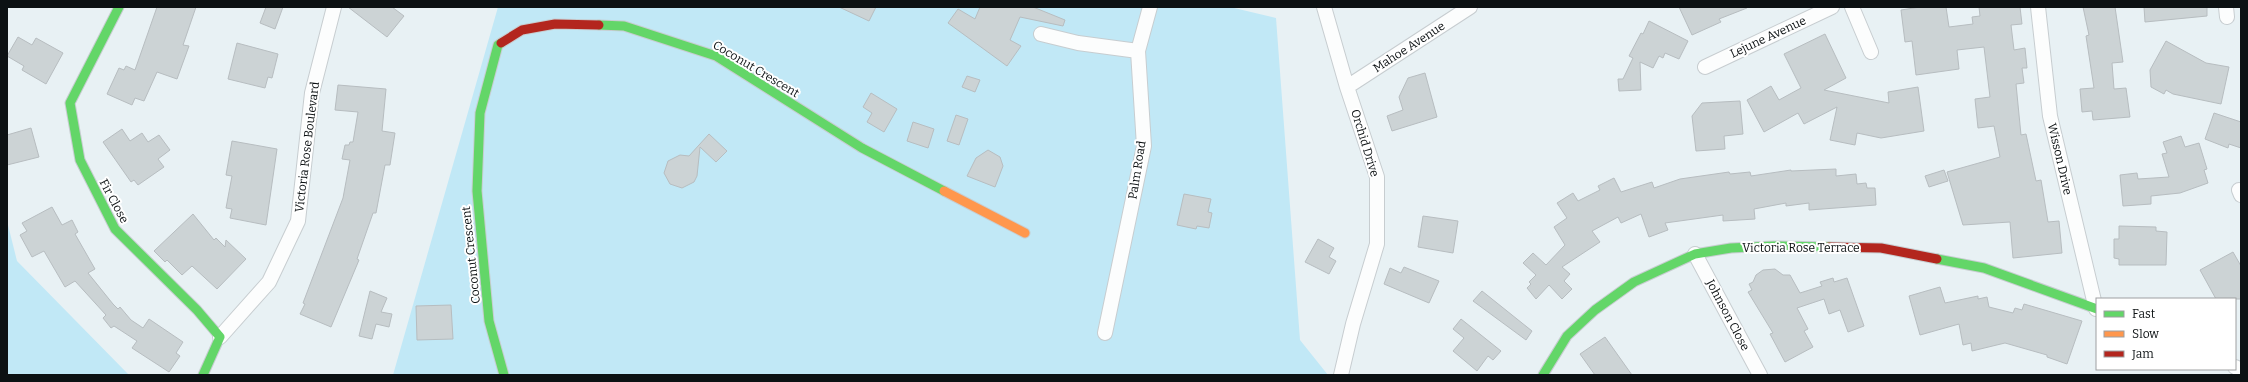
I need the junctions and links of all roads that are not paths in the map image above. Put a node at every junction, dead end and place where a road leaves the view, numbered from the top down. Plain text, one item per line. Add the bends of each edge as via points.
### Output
1 (119, 7) edge
2 (334, 7) edge
3 (1150, 7) edge
4 (1324, 7) edge
5 (1470, 7) edge
6 (1832, 7) edge
7 (1852, 7) edge
8 (2038, 7) edge
9 (1041, 34) dead end
10 (1138, 51) junction
11 (1871, 52) dead end
12 (1705, 67) dead end
13 (1347, 87) junction
14 (1025, 234) dead end
15 (1695, 254) junction
16 (2096, 309) edge
17 (1105, 333) dead end
18 (220, 337) junction
19 (2241, 371) edge
20 (202, 375) edge
21 (504, 375) edge
22 (1341, 375) edge
23 (1543, 375) edge
24 (1760, 375) edge
25 (2237, 375) edge

1 - 18 street, Fir Close via 70,103 80,160 115,229 197,310
2 - 18 street, Victoria Rose Boulevard via 312,93 298,221 269,282
3 - 10 street, Palm Road
4 - 13 street, Orchid Drive
5 - 13 street, Mahoe Avenue
6 - 12 street, Lejune Avenue
7 - 11 street
8 - 16 street, Wisson Drive via 2050,116
9 - 10 street via 1078,43
10 - 17 street, Palm Road via 1144,146
13 - 22 street, Orchid Drive via 1377,177 1376,244
14 - 21 street, Coconut Crescent via 862,148 716,56 624,26 555,24 522,30 498,45 480,113 477,192 489,322
15 - 16 street, Victoria Rose Terrace via 1731,248 1774,246 1881,248 1984,268
15 - 23 street, Victoria Rose Terrace via 1634,282 1595,310 1567,336
15 - 24 street, Johnson Close
18 - 20 street
19 - 25 street

